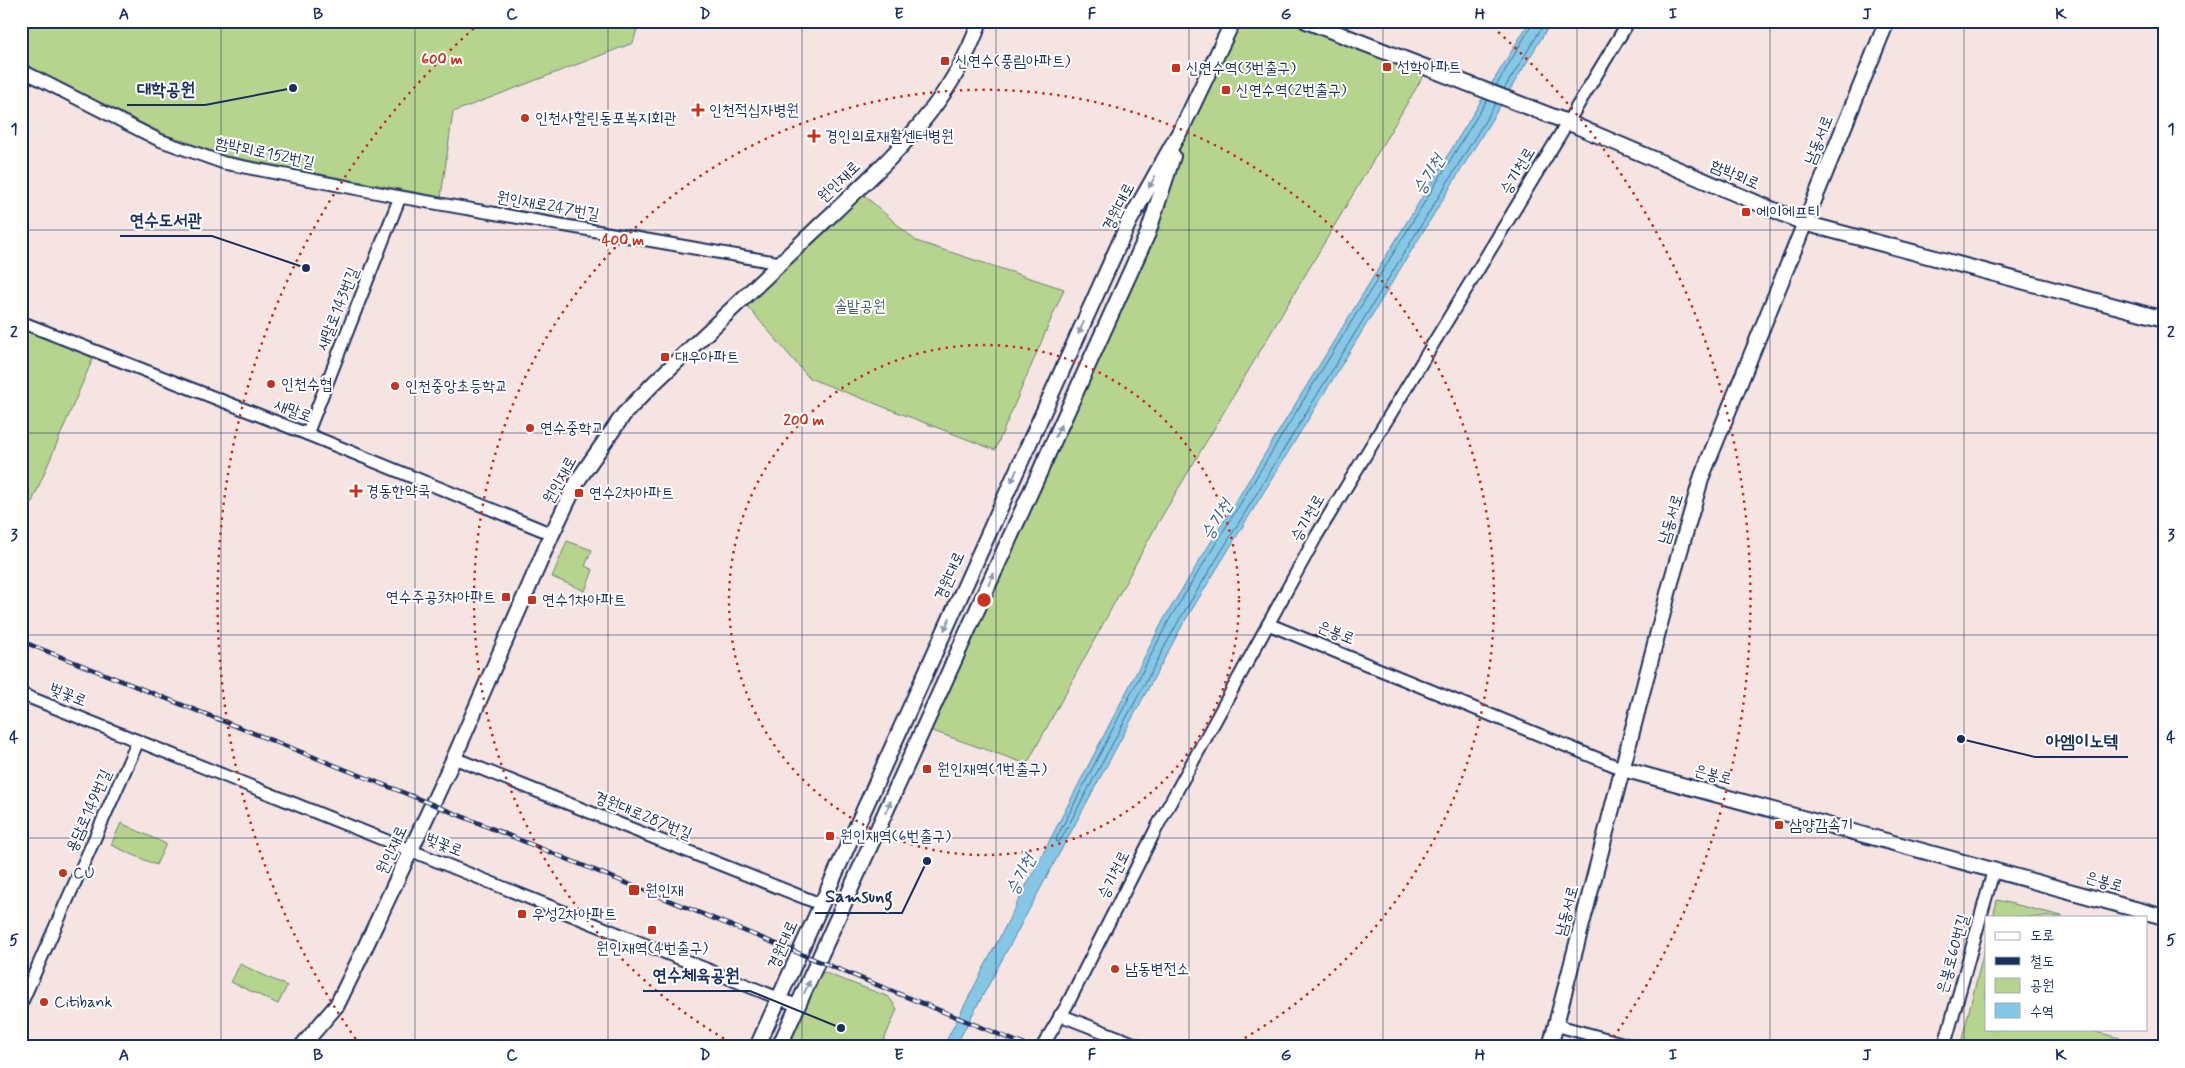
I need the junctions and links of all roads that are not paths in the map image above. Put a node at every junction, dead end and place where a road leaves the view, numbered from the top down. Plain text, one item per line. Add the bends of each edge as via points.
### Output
1 (980, 21) edge
2 (1233, 21) edge
3 (1306, 21) edge
4 (1629, 21) edge
5 (1886, 21) edge
6 (21, 70) edge
7 (1568, 122) junction
8 (1184, 124) junction
9 (400, 197) junction
10 (1804, 224) junction
11 (780, 263) junction
12 (2164, 319) edge
13 (21, 322) edge
14 (306, 434) junction
15 (552, 534) junction
16 (1268, 624) junction
17 (21, 694) edge
18 (138, 741) junction
19 (454, 758) junction
20 (1623, 769) junction
21 (412, 850) junction
22 (1994, 870) junction
23 (820, 904) junction
24 (2164, 917) edge
25 (779, 998) junction
26 (21, 1004) edge
27 (798, 1006) junction
28 (1060, 1015) junction
29 (1556, 1025) junction
30 (301, 1047) edge
31 (757, 1047) edge
32 (779, 1047) edge
33 (1042, 1047) edge
34 (1143, 1047) edge
35 (1550, 1047) edge
36 (1636, 1047) edge
37 (1944, 1047) edge

1 - 11 main road, 원인재로 via 960,66 926,118 898,150
2 - 8 main road, 경원대로
3 - 7 main road, 함박뫼로
4 - 7 street, 승기천로
5 - 10 main road, 남동서로
6 - 9 street, 함박뫼로152번길 via 159,140 224,163
7 - 10 main road, 함박뫼로
7 - 16 street, 승기천로 via 1355,471
8 -> 23 main road, 경원대로 via 1129,222
27 -> 8 main road, 경원대로 via 1148,233
9 - 11 street, 원인재로247번길
9 - 14 street, 새말로143번길
10 - 12 main road, 함박뫼로
10 - 20 main road, 남동서로 via 1702,476
11 - 15 main road, 원인재로 via 624,414 578,480
13 - 14 street, 새말로
14 - 15 street, 새말로
15 - 19 main road, 원인재로
16 - 20 street, 은봉로
16 - 28 street, 승기천로 via 1158,825
17 - 18 street, 벚꽃로
18 - 21 street, 벚꽃로
18 - 26 street, 용담로149번길
19 - 21 main road, 원인재로
19 - 23 street, 경원대로287번길
20 - 22 main road, 은봉로
20 - 29 main road, 남동서로
21 - 25 street, 벚꽃로
21 - 30 main road, 원인재로 via 337,1005
22 - 24 main road, 은봉로
22 - 37 street, 은봉로60번길
23 - 25 main road, 경원대로
25 - 27 street, 벚꽃로
25 - 31 main road, 경원대로
27 - 32 main road, 경원대로
28 - 33 street, 승기천로
28 - 34 street
29 - 35 main road, 남동서로
29 - 36 street

